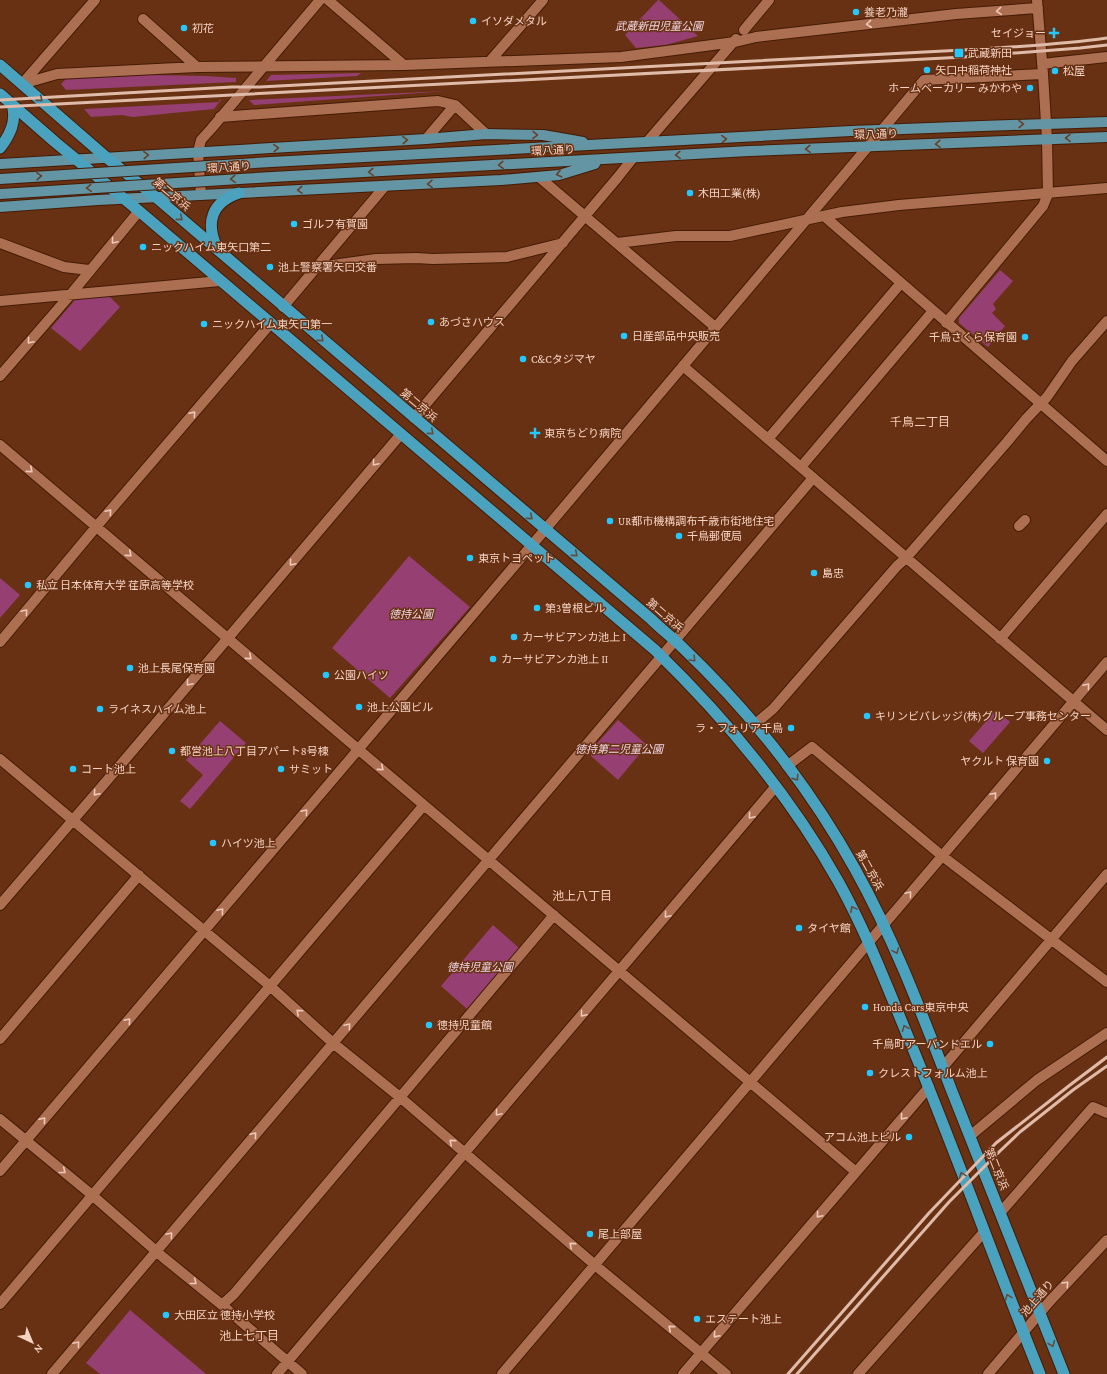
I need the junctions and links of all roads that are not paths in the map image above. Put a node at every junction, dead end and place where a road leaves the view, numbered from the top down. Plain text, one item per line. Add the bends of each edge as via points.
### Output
1 (95, 0) edge
2 (320, 0) edge
3 (328, 0) edge
4 (543, 0) edge
5 (770, 0) edge
6 (1037, 4) edge
7 (143, 19) dead end
8 (735, 42) junction
9 (1107, 57) edge
10 (490, 61) junction
11 (0, 65) edge
12 (404, 65) junction
13 (197, 68) junction
14 (262, 68) junction
15 (1043, 69) junction
16 (22, 84) junction
17 (0, 94) edge
18 (12, 104) junction
19 (455, 106) junction
20 (220, 117) junction
21 (1107, 122) edge
22 (1046, 124) junction
23 (882, 130) junction
24 (486, 134) junction
25 (1107, 137) edge
26 (426, 139) junction
27 (1047, 139) junction
28 (647, 142) junction
29 (601, 145) junction
30 (868, 147) junction
31 (0, 148) edge
32 (198, 152) junction
33 (107, 158) junction
34 (633, 158) junction
35 (76, 159) junction
36 (610, 159) junction
37 (0, 164) edge
38 (539, 177) junction
39 (0, 179) edge
40 (385, 186) junction
41 (1107, 188) edge
42 (239, 193) junction
43 (0, 194) edge
44 (1048, 194) junction
45 (201, 195) junction
46 (157, 198) junction
47 (125, 199) junction
48 (0, 207) edge
49 (139, 211) junction
50 (824, 216) junction
51 (585, 217) junction
52 (807, 220) junction
53 (563, 242) junction
54 (0, 243) edge
55 (617, 243) junction
56 (217, 249) junction
57 (318, 267) junction
58 (89, 270) junction
59 (220, 281) junction
60 (901, 283) junction
61 (71, 294) junction
62 (0, 301) edge
63 (283, 307) junction
64 (933, 311) junction
65 (1107, 321) edge
66 (271, 323) junction
67 (946, 323) junction
68 (716, 328) junction
69 (683, 366) junction
70 (0, 376) edge
71 (1040, 404) junction
72 (414, 418) junction
73 (401, 434) junction
74 (768, 440) junction
75 (0, 445) edge
76 (1107, 461) edge
77 (801, 468) junction
78 (813, 478) junction
79 (1107, 514) edge
80 (96, 527) junction
81 (545, 529) junction
82 (532, 545) junction
83 (906, 558) junction
84 (227, 638) junction
85 (1000, 639) junction
86 (675, 641) junction
87 (0, 642) edge
88 (661, 657) junction
89 (1107, 662) edge
90 (1074, 702) junction
91 (754, 725) junction
92 (1107, 730) edge
93 (358, 749) junction
94 (0, 759) edge
95 (787, 766) junction
96 (776, 786) junction
97 (424, 804) junction
98 (72, 820) junction
99 (941, 856) junction
100 (489, 860) junction
101 (1107, 874) edge
102 (139, 876) junction
103 (0, 905) edge
104 (554, 915) junction
105 (884, 924) junction
106 (204, 931) junction
107 (1050, 940) junction
108 (868, 941) junction
109 (620, 971) junction
110 (1107, 982) edge
111 (270, 986) junction
112 (1107, 1033) edge
113 (0, 1039) edge
114 (333, 1043) junction
115 (943, 1067) junction
116 (750, 1081) junction
117 (929, 1087) junction
118 (401, 1098) junction
119 (1107, 1113) edge
120 (0, 1119) edge
121 (970, 1136) junction
122 (26, 1141) junction
123 (465, 1153) junction
124 (0, 1171) edge
125 (856, 1172) junction
126 (92, 1194) junction
127 (1000, 1213) junction
128 (984, 1232) junction
129 (1107, 1240) edge
130 (157, 1250) junction
131 (595, 1265) junction
132 (0, 1304) edge
133 (222, 1305) junction
134 (1040, 1313) junction
135 (1023, 1333) junction
136 (701, 1353) junction
137 (288, 1361) junction
138 (52, 1374) edge
139 (277, 1374) edge
140 (302, 1374) edge
141 (502, 1374) edge
142 (683, 1374) edge
143 (726, 1374) edge
144 (858, 1374) edge
145 (988, 1374) edge
146 (1040, 1374) edge
147 (1064, 1374) edge

1 - 16 street
2 - 14 street
3 - 12 street
4 - 10 street
5 - 8 street
6 -> 8 street via 756,37
6 - 15 street
7 - 13 street
8 - 10 street via 620,57
8 - 28 street
9 - 15 street
10 - 12 street
11 - 16 highway, 第二京浜
12 - 14 street
13 - 14 street
13 - 16 street via 57,74
14 - 20 street
15 - 22 street
15 - 23 street via 924,80
16 -> 33 highway, 第二京浜
17 - 18 highway
18 - 31 highway via 12,127
18 - 35 highway
19 - 20 street via 438,101
19 - 24 street
19 - 26 street
20 - 32 street via 201,140
21 - 22 main road, 環八通り
23 -> 22 main road, 環八通り
22 - 27 street
28 -> 23 main road, 環八通り
23 - 30 street
24 - 26 main road
24 -> 29 main road via 543,135
25 -> 27 main road, 環八通り
32 -> 26 main road
27 -> 30 main road, 環八通り
27 - 44 street
28 - 29 main road, 環八通り
39 -> 29 main road, 環八通り, bridge
30 -> 34 main road, 環八通り
30 - 52 street
33 -> 32 main road
32 - 45 street
33 - 35 main road
33 - 46 highway, 第二京浜
34 - 36 main road, 環八通り
34 - 51 street
35 - 37 main road
35 - 47 highway
36 -> 38 main road via 559,175
36 -> 43 main road, 環八通り, bridge
38 -> 40 main road
38 - 51 street
40 -> 42 main road
40 - 57 street
41 - 44 street
42 - 45 main road
42 - 56 highway via 225,199 214,211 211,230
44 - 50 street via 899,205
44 - 67 street via 1043,206
45 - 46 main road
46 - 47 main road
46 -> 56 highway, 第二京浜
47 - 48 main road
47 - 49 highway
49 -> 58 street
49 - 59 highway
50 - 52 street
50 - 60 street
51 - 53 street
51 - 55 street
52 - 55 street via 730,236 676,236
52 - 68 street
53 - 57 street via 507,257 376,259
53 - 72 street
54 - 58 street via 64,266
55 - 68 street
56 - 63 highway, 第二京浜
57 - 63 street
58 - 61 street
59 - 61 street
59 - 66 highway
60 - 64 street
60 - 74 street
61 - 62 street
61 -> 70 street
63 -> 72 highway, 第二京浜
64 - 67 street
64 - 77 street
65 - 71 street via 1072,361
66 - 73 highway
80 -> 66 street
67 - 71 street
68 - 69 street
69 - 74 street
69 - 81 street
71 - 76 street
71 - 83 street
72 -> 81 highway, 第二京浜
73 - 82 highway
73 -> 84 street
74 - 77 street
75 -> 80 street
77 - 78 street
78 - 83 street
78 - 86 street
79 - 85 street
80 -> 84 street
87 -> 80 street
81 - 82 street
81 -> 86 highway, 第二京浜
82 - 88 highway
82 - 93 street
83 - 85 street
83 - 91 street via 773,709
84 -> 93 street
84 -> 98 street
85 - 90 street
86 - 88 street
86 -> 91 highway, 第二京浜 via 716,681
88 - 96 highway via 722,719
88 - 100 street
90 -> 89 street
90 - 92 street
99 -> 90 street
91 - 95 highway, 第二京浜
93 -> 97 street
106 -> 93 street
94 - 98 street
95 - 99 street via 812,747
95 -> 105 highway, 第二京浜 via 834,833
108 -> 96 highway via 837,881
96 -> 109 street
97 - 100 street
97 - 111 street
98 - 102 street
98 - 103 street
105 -> 99 street
99 - 107 street
100 - 104 street
114 -> 100 street
101 - 107 street
102 - 106 street
102 - 113 street
104 - 109 street
104 - 118 street
105 - 108 street
105 -> 115 highway, 第二京浜
106 - 111 street
122 -> 106 street
107 - 110 street
107 - 115 street
108 - 116 street
117 -> 108 highway
109 - 116 street
109 -> 123 street
114 -> 111 street
111 - 126 street
112 - 121 street via 1037,1080
114 - 118 street
130 -> 114 street
115 - 121 highway, 第二京浜
116 - 125 street
116 - 131 street
117 -> 125 street
128 -> 117 highway
123 -> 118 street
118 - 133 street
119 - 127 street via 1093,1107
120 - 122 street
121 - 127 highway, 第二京浜
122 - 124 street
122 -> 126 street
131 -> 123 street
123 - 137 street
125 -> 136 street
126 - 130 street
126 - 132 street
127 - 134 highway, 第二京浜
135 -> 128 highway
128 - 144 street
134 -> 129 street, 池上通り
130 -> 133 street
138 -> 130 street
136 -> 131 street
131 - 141 street
133 - 137 street
134 - 135 street, 池上通り
134 -> 147 highway, 第二京浜
135 - 145 street, 池上通り
135 - 146 highway
136 - 142 street
136 - 143 street
137 - 139 street
137 - 140 street

